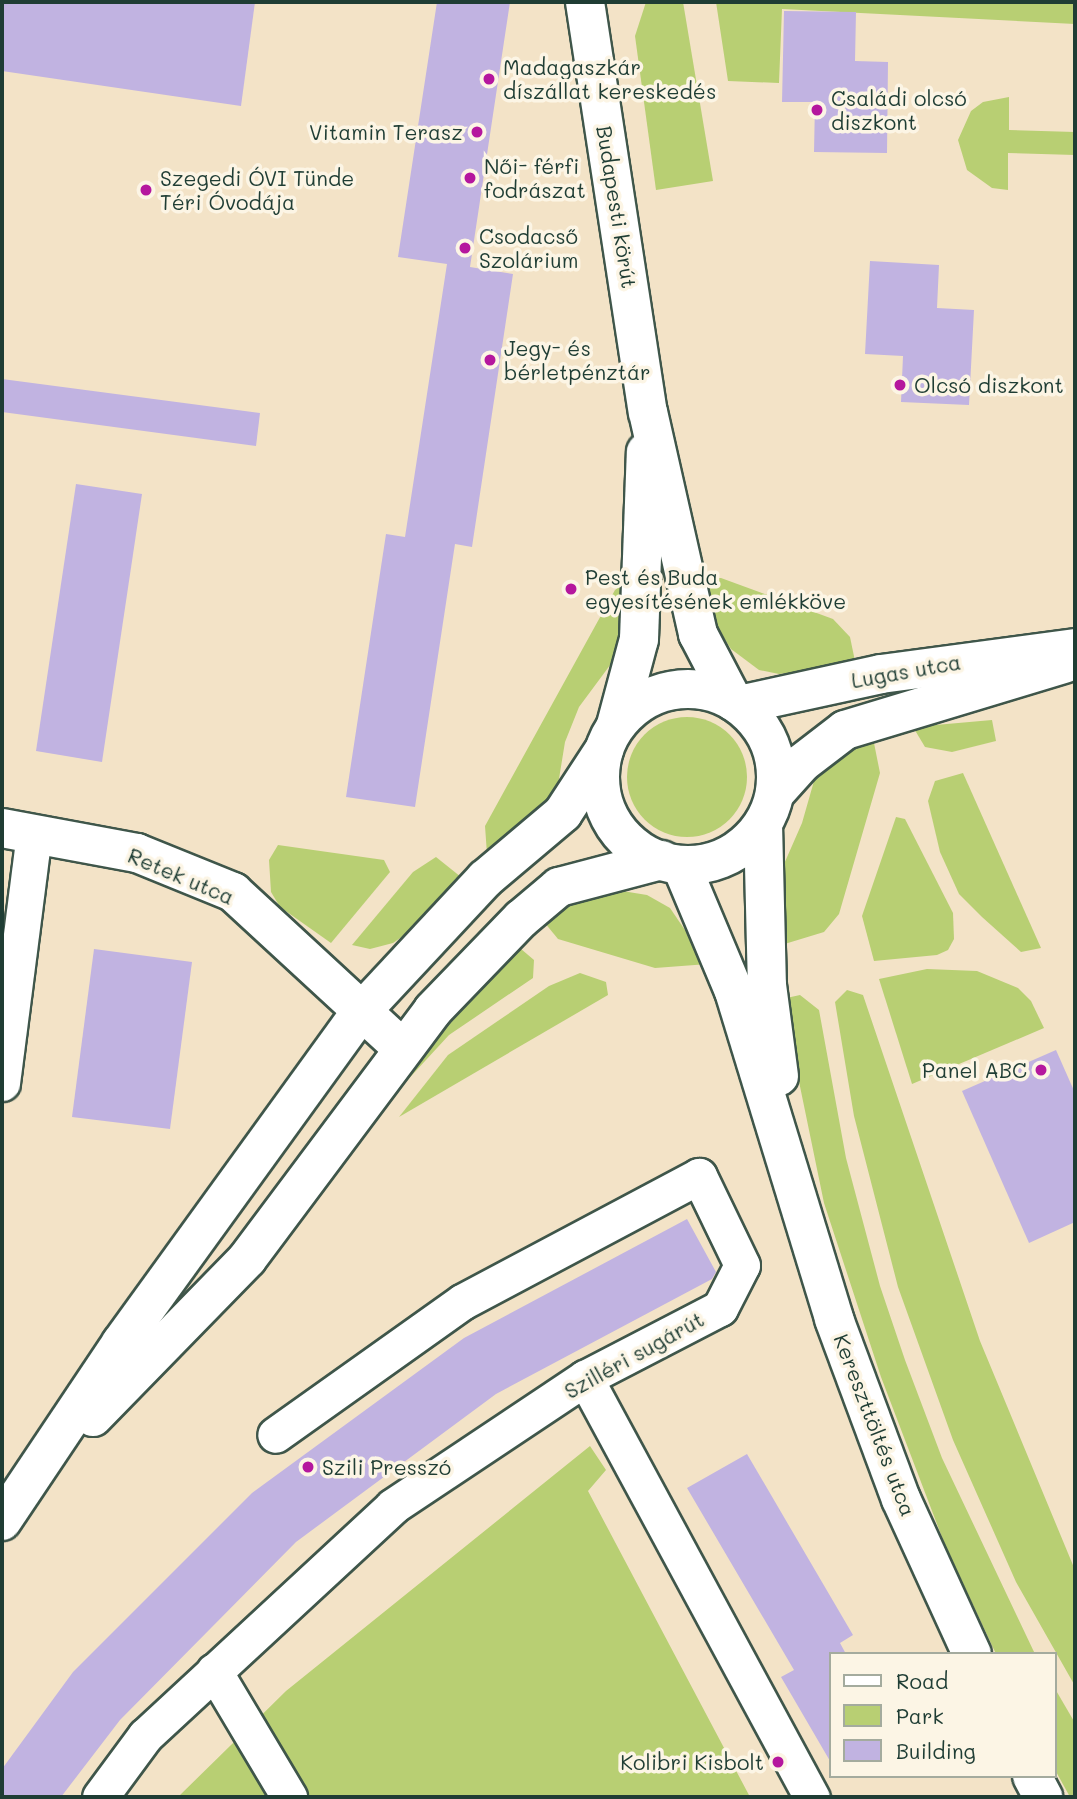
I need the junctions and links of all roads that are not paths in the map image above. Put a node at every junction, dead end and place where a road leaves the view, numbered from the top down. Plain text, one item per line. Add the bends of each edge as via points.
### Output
1 (585, 2) edge
2 (648, 412) junction
3 (1075, 648) edge
4 (1075, 660) edge
5 (736, 703) junction
6 (610, 737) junction
7 (769, 808) junction
8 (18, 831) edge
9 (671, 862) junction
10 (361, 1012) junction
11 (403, 1049) junction
12 (2, 1083) edge
13 (795, 1189) junction
14 (585, 1378) junction
15 (275, 1435) dead end
16 (37, 1474) junction
17 (2, 1521) edge
18 (971, 1652) edge
19 (214, 1671) junction
20 (1033, 1778) edge
21 (100, 1797) edge
22 (289, 1797) edge
23 (812, 1797) edge
24 (1043, 1797) edge

1 - 2 street, Budapesti körút
2 - 5 street, Budapesti körút via 698,634
2 - 6 street, Budapesti körút via 639,639
3 - 5 street, Lugas utca via 881,674
4 - 7 street, Lugas utca via 845,730 802,763
5 - 6 street via 706,690 666,691 630,709
5 - 7 street via 759,724 771,746
6 - 9 street via 599,777 604,804 616,829 636,848
6 - 10 street via 563,813 485,879
7 - 9 street via 728,855 705,863
7 - 13 street, Kereszttöltés utca via 767,985
8 - 10 street, Retek utca via 138,853 233,892
8 - 12 street
9 - 11 street via 559,887 433,1010
9 - 13 street, Kereszttöltés utca via 734,990
10 - 11 street, Retek utca
10 - 16 street via 121,1343
11 - 16 street via 333,1150 247,1259
13 - 18 street, Kereszttöltés utca via 834,1319 896,1486
14 - 15 street, Szilléri sugárút via 720,1308 742,1265 699,1177 462,1302
14 - 19 street, Szilléri sugárút via 393,1506
14 - 23 street
16 - 17 street
19 - 21 street, Szilléri sugárút via 145,1735
19 - 22 street
20 - 24 street

